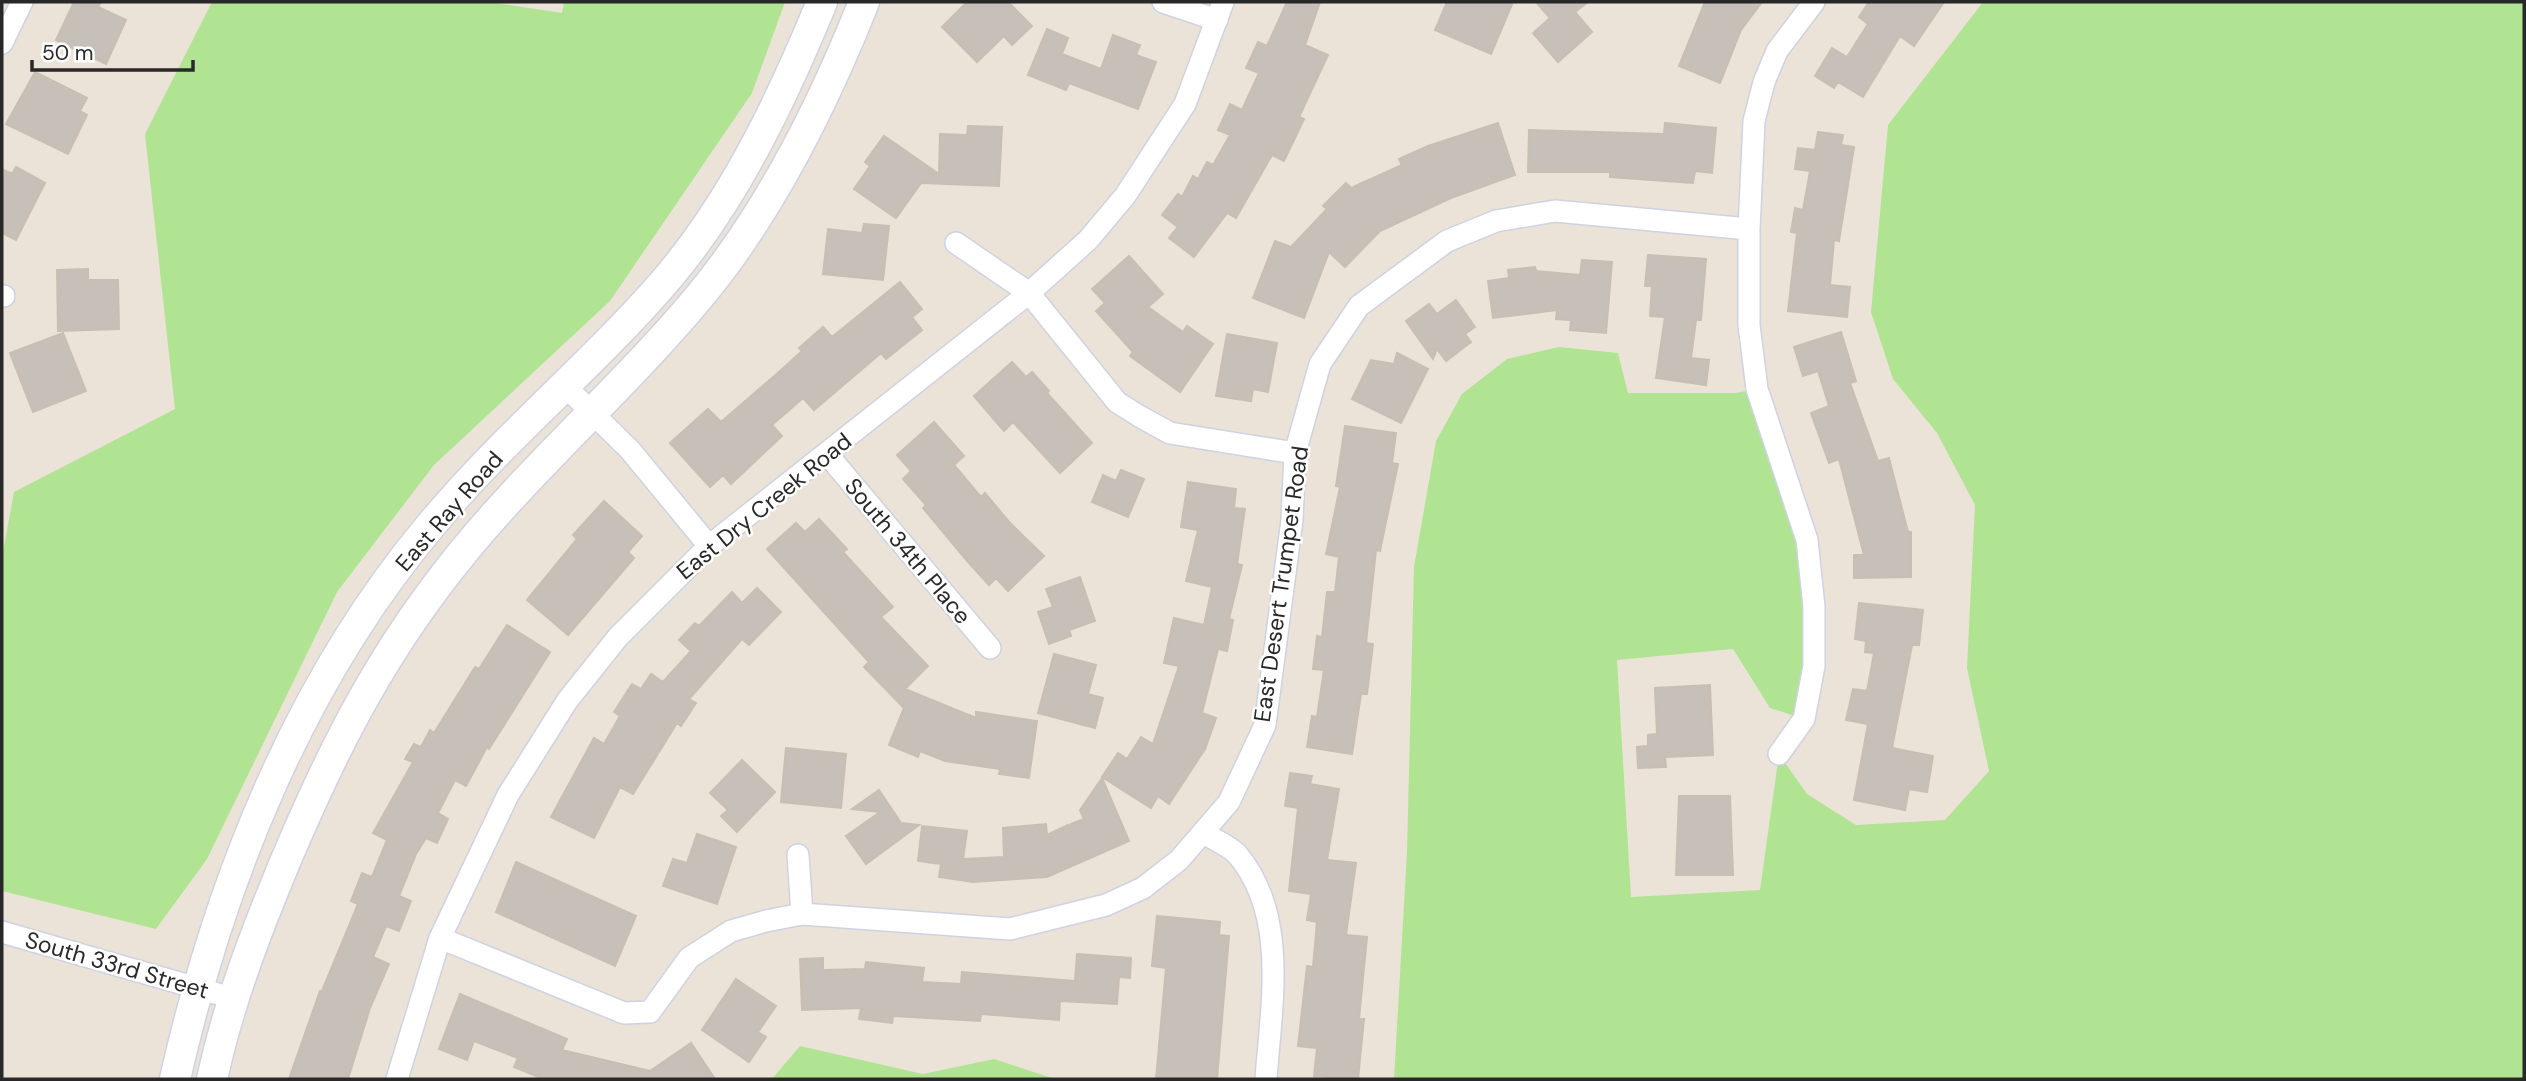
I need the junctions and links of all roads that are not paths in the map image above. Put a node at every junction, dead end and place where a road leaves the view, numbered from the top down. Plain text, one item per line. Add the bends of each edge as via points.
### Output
1 (22, 2) edge
2 (822, 2) edge
3 (864, 2) edge
4 (1163, 2) edge
5 (1814, 2) edge
6 (1220, 11) edge
7 (2, 43) edge
8 (1749, 229) junction
9 (956, 243) dead end
10 (1029, 293) junction
11 (565, 385) junction
12 (593, 414) junction
13 (1296, 453) junction
14 (827, 454) junction
15 (709, 546) junction
16 (990, 648) dead end
17 (1779, 754) dead end
18 (1205, 834) junction
19 (798, 855) dead end
20 (802, 914) junction
21 (2, 933) edge
22 (440, 938) junction
23 (198, 988) junction
24 (232, 998) junction
25 (175, 1079) edge
26 (212, 1079) edge
27 (397, 1079) edge
28 (1266, 1079) edge

1 - 7 street
2 - 11 main road, East Ray Road via 761,139 716,209 668,278
3 - 12 main road, East Ray Road via 796,150 752,225 701,295
4 - 6 street
5 - 8 street via 1777,51 1764,82 1754,121
6 - 10 street, East Dry Creek Road via 1185,104 1125,196 1088,240
8 - 13 street, East Desert Trumpet Road via 1555,211 1496,221 1447,241 1359,306 1342,328 1320,364
8 - 17 street via 1748,325 1757,389 1807,540 1814,607 1814,666 1804,719
9 - 10 street
10 - 13 street via 1117,401 1139,416 1170,433
10 - 14 street, East Dry Creek Road
11 - 12 street
11 - 23 main road, East Ray Road via 430,525 329,671 271,788
12 - 15 street via 630,450
12 - 24 main road, East Ray Road via 510,497 391,647 316,789 250,943
13 - 18 street, East Desert Trumpet Road via 1292,520 1265,725 1229,802
14 - 15 street, East Dry Creek Road
14 - 16 street, South 34th Place
15 - 22 street, East Dry Creek Road via 618,637 566,701 508,795
18 - 20 street, East Desert Trumpet Road via 1143,888 1107,905 1010,929
18 - 28 street via 1236,853 1265,900 1274,968
19 - 20 street
20 - 22 street, East Desert Trumpet Road via 731,931 689,958 650,1012 624,1013
21 - 23 street, South 33rd Street
22 - 27 street, East Dry Creek Road
23 - 24 street, South 33rd Street
23 - 25 main road, East Ray Road
24 - 26 main road, East Ray Road

